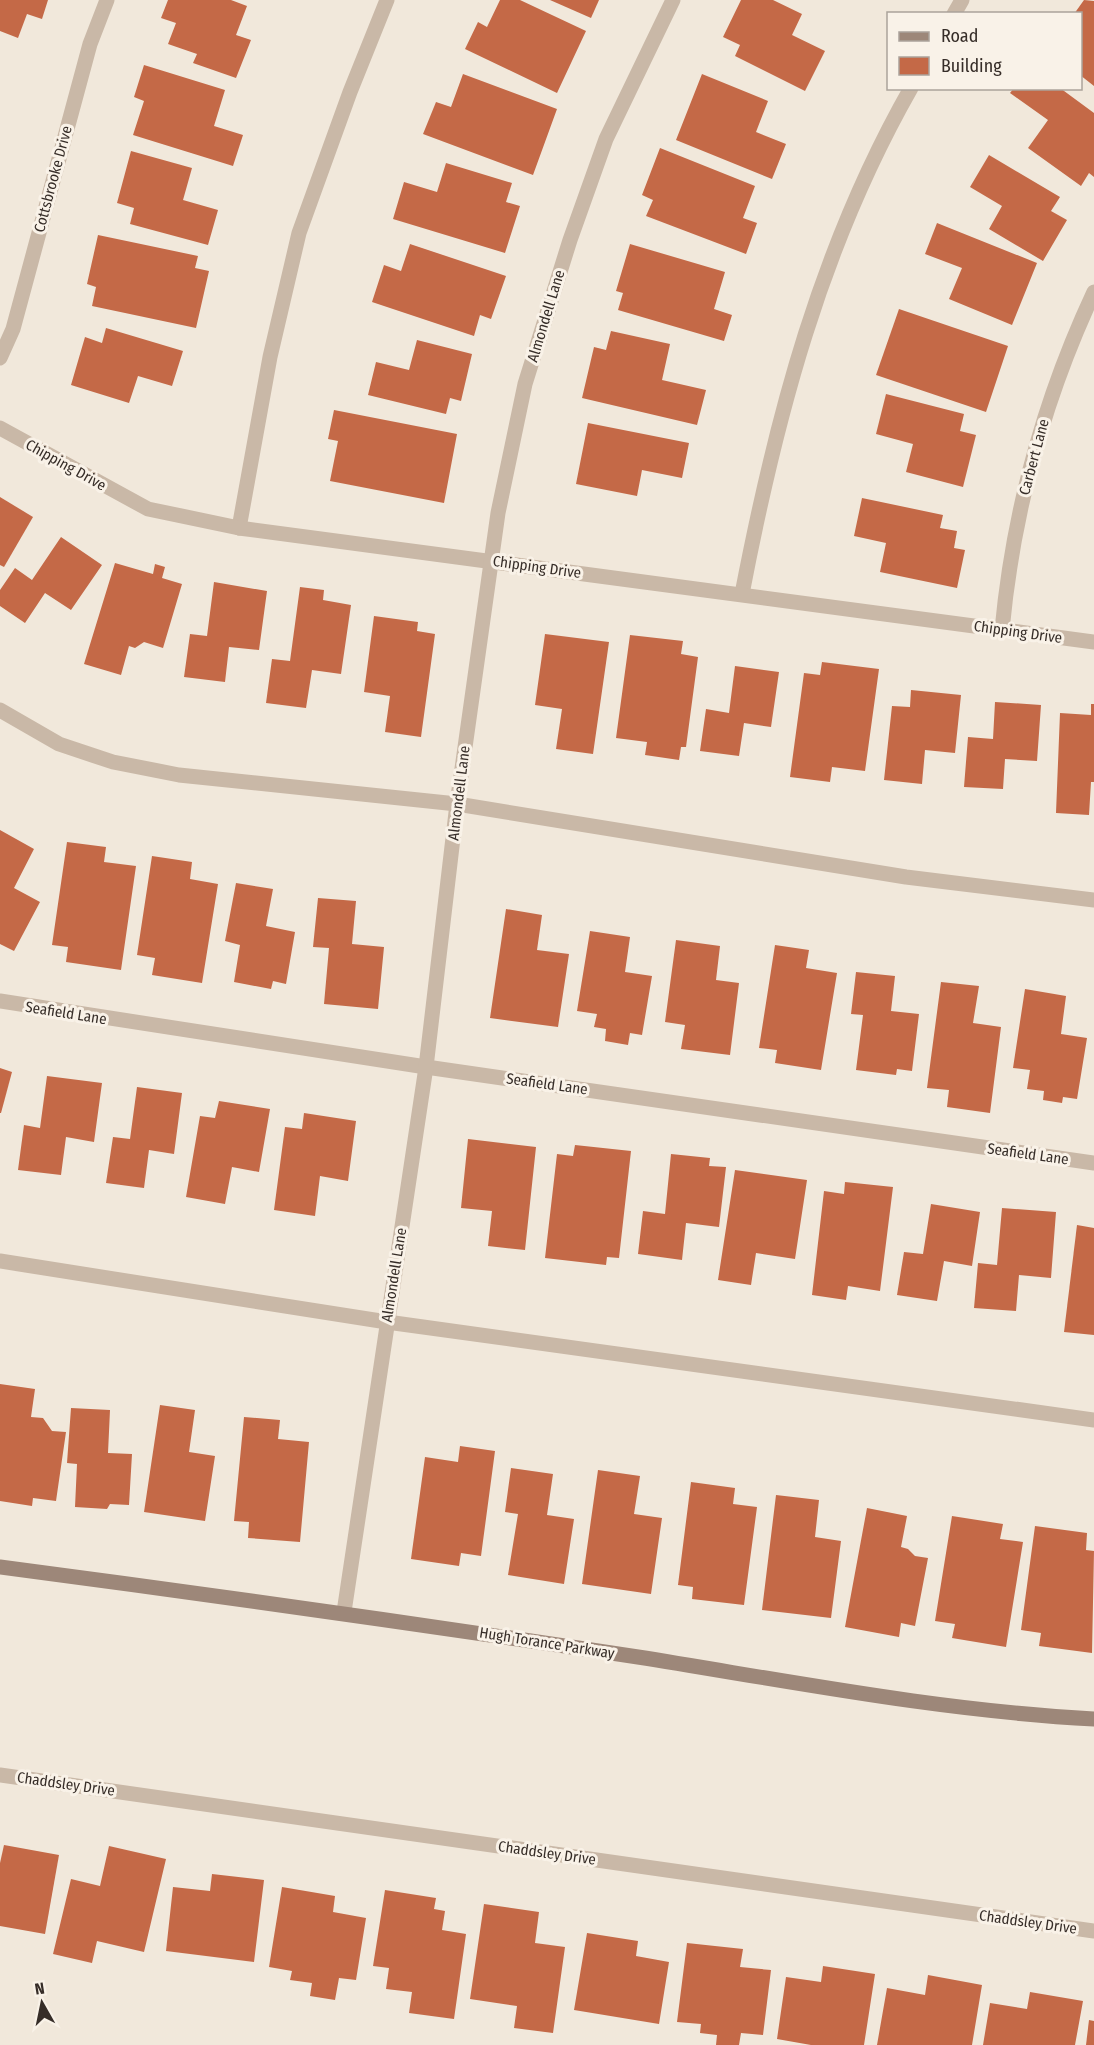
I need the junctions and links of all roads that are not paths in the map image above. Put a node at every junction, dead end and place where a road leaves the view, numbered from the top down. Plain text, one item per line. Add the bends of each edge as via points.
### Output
1 (107, 0) edge
2 (387, 0) edge
3 (673, 0) edge
4 (909, 90) edge
5 (1094, 292) edge
6 (0, 358) edge
7 (0, 428) edge
8 (239, 528) junction
9 (490, 560) junction
10 (742, 594) junction
11 (1002, 630) junction
12 (1094, 642) edge
13 (0, 710) edge
14 (457, 804) junction
15 (1094, 900) edge
16 (0, 1001) edge
17 (426, 1067) junction
18 (1094, 1163) edge
19 (0, 1261) edge
20 (387, 1322) junction
21 (1094, 1420) edge
22 (0, 1567) edge
23 (344, 1612) junction
24 (1094, 1719) edge
25 (0, 1775) edge
26 (1094, 1931) edge

1 - 6 street, Cottsbrooke Drive via 87,56 13,330
2 - 8 street via 299,233 270,357
3 - 9 street, Almondell Lane via 606,139 570,240 525,384
4 - 10 street via 878,147 826,271 793,371 763,482
5 - 11 street, Carbert Lane via 1071,341 1041,430 1006,584
7 - 8 street, Chipping Drive via 148,509
8 - 9 street, Chipping Drive
9 - 10 street, Chipping Drive
9 - 14 street, Almondell Lane
10 - 11 street, Chipping Drive
11 - 12 street, Chipping Drive
13 - 14 street via 59,744 113,762 179,776
14 - 15 street via 906,877
14 - 17 street, Almondell Lane
16 - 17 street, Seafield Lane
17 - 18 street, Seafield Lane
17 - 20 street, Almondell Lane
19 - 20 street
20 - 21 street
20 - 23 street, Almondell Lane
22 - 23 street, Hugh Torance Parkway
23 - 24 street, Hugh Torance Parkway via 898,1698
25 - 26 street, Chaddsley Drive

